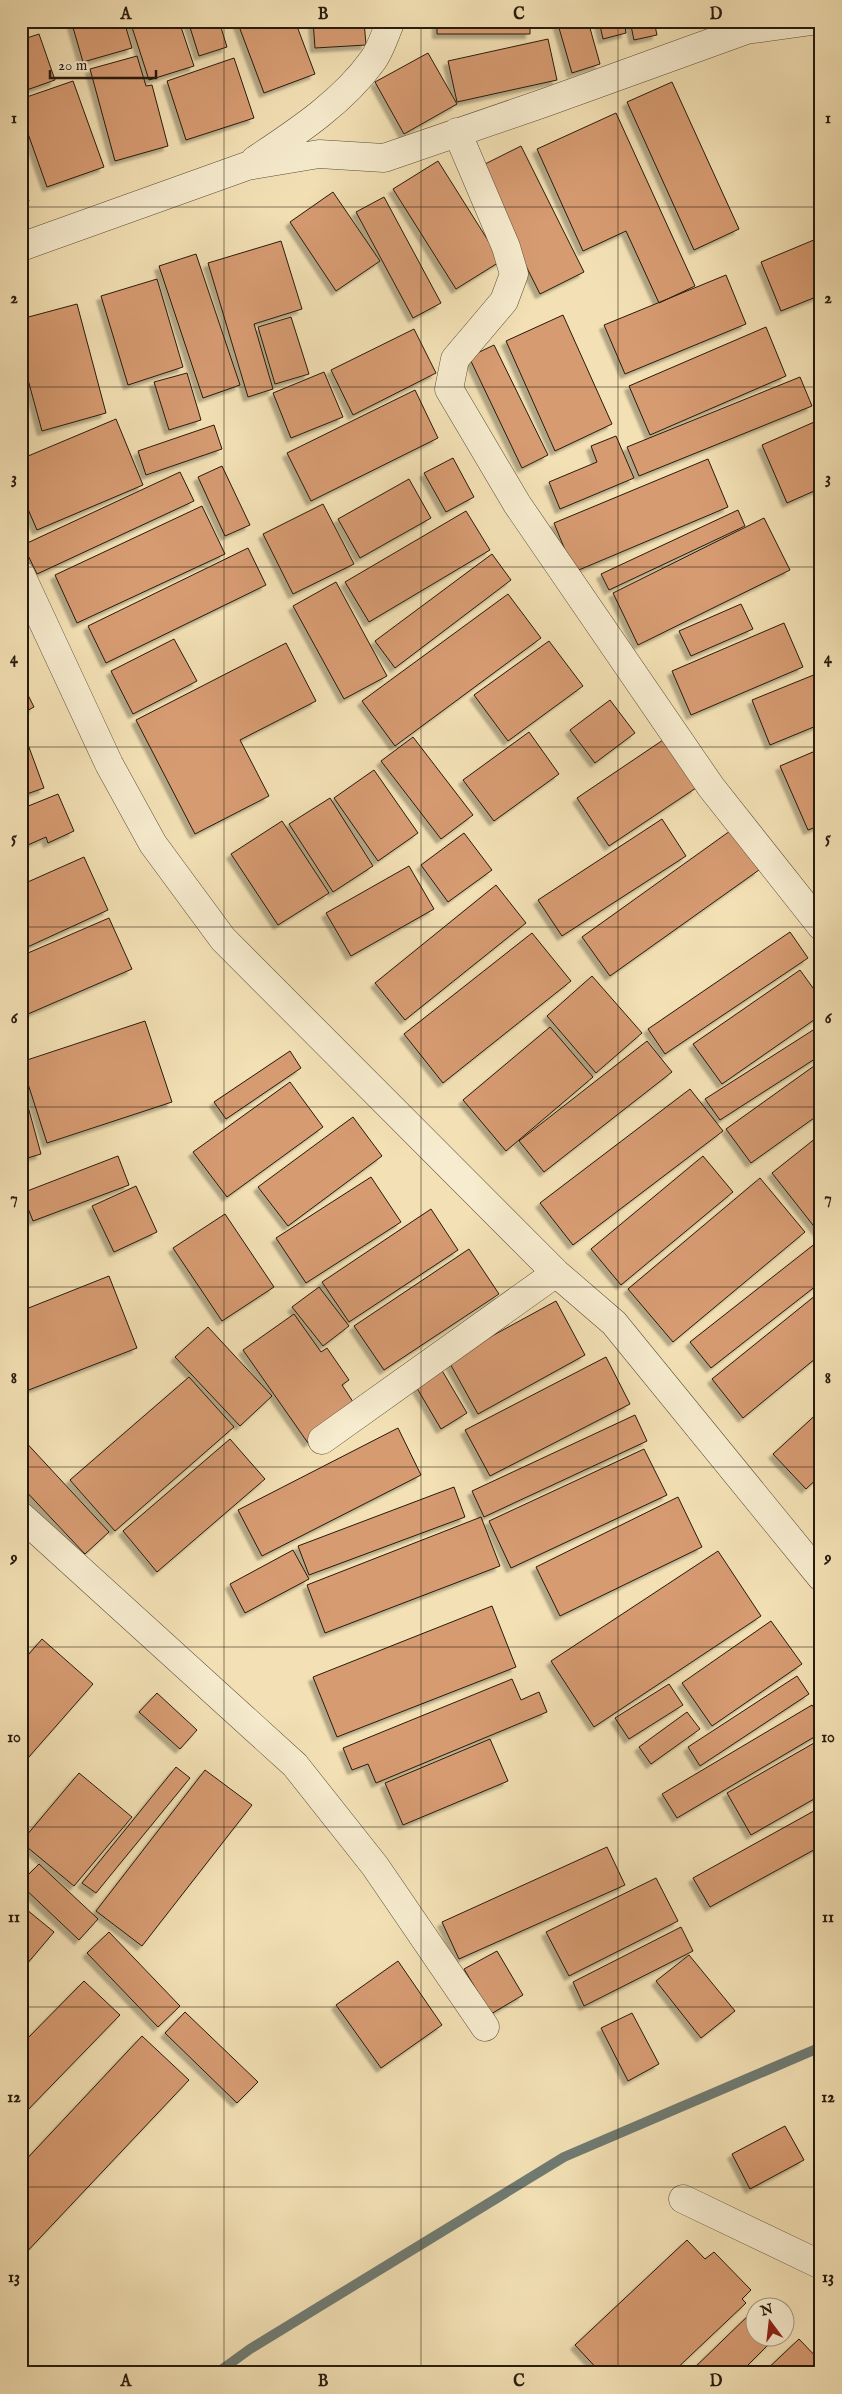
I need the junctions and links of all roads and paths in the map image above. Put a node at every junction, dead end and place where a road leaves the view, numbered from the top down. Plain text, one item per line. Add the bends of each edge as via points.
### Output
1 (391, 21) edge
2 (812, 21) edge
3 (457, 132) junction
4 (247, 166) junction
5 (21, 247) edge
6 (21, 575) edge
7 (821, 926) edge
8 (556, 1273) junction
9 (322, 1440) dead end
10 (21, 1516) edge
11 (821, 1577) edge
12 (485, 2027) dead end
13 (683, 2199) dead end
14 (821, 2265) edge

1 - 4 street via 374,59 342,94 298,132
2 - 3 street via 746,30
3 - 4 street via 384,158 319,154
3 - 7 street via 514,274 504,301 455,359 450,389 517,504 711,787
4 - 5 street
6 - 8 street via 118,780 153,844 224,939
8 - 9 street
8 - 11 street via 614,1323
10 - 12 street via 295,1765 375,1866
13 - 14 street

